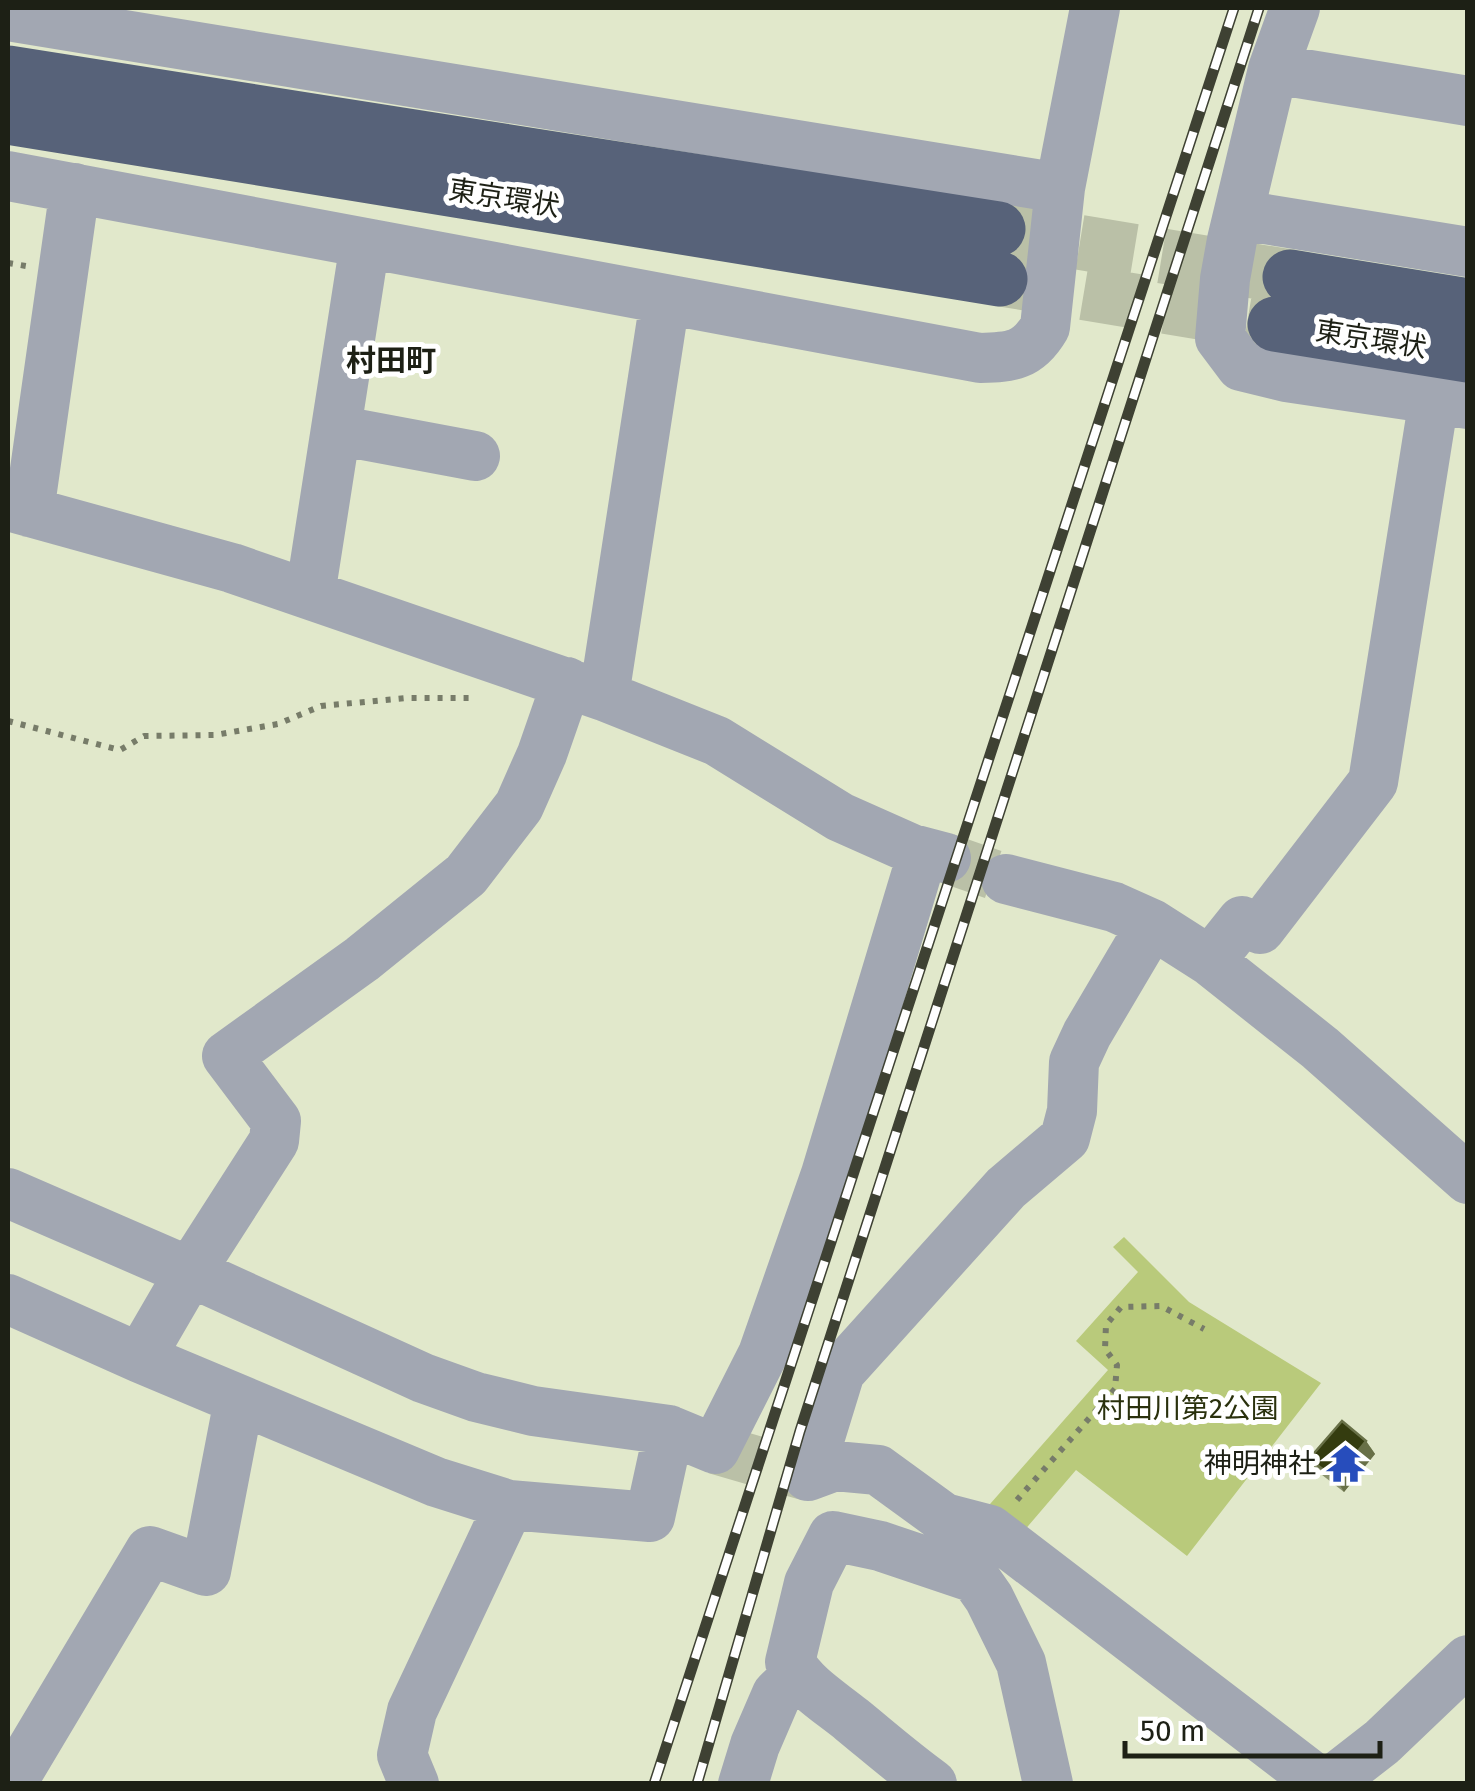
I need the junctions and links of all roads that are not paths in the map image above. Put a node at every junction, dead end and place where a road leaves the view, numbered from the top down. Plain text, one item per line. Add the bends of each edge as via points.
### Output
1 (1095, 8) edge
2 (1295, 8) edge
3 (8, 16) edge
4 (104, 19) edge
5 (1273, 69) junction
6 (8, 73) edge
7 (1468, 101) edge
8 (8, 118) edge
9 (8, 176) edge
10 (75, 188) junction
11 (1060, 188) junction
12 (1240, 215) junction
13 (366, 243) junction
14 (1468, 252) edge
15 (665, 300) junction
16 (1468, 306) edge
17 (1468, 355) edge
18 (1451, 401) edge
19 (336, 430) junction
20 (475, 456) dead end
21 (18, 509) edge
22 (310, 595) junction
23 (585, 689) junction
24 (1006, 879) tunnel mouth
25 (1152, 924) junction
26 (1210, 961) junction
27 (1468, 1179) edge
28 (8, 1193) edge
29 (190, 1272) junction
30 (8, 1299) edge
31 (140, 1358) junction
32 (240, 1400) junction
33 (668, 1430) junction
34 (509, 1505) junction
35 (967, 1524) junction
36 (976, 1578) junction
37 (1468, 1660) edge
38 (798, 1676) junction
39 (402, 1778) edge
40 (12, 1784) edge
41 (743, 1784) edge
42 (932, 1784) edge
43 (1048, 1784) edge
44 (1325, 1784) edge

1 - 11 street
2 - 5 street
3 - 4 street
4 - 11 street
5 - 7 street
5 - 12 street
6 - 8 highway, 東京環状 via 999,254
9 - 10 street
10 - 13 street
10 - 21 street
11 - 15 street via 1045,327 1035,344 1012,357 980,358
12 - 14 street
12 - 18 street via 1220,338 1241,366
13 - 15 street
13 - 19 street
15 - 23 street
16 - 17 highway, 東京環状 via 1283,300
18 - 26 street via 1372,782 1260,928 1242,921
19 - 20 street
19 - 22 street
21 - 22 street
22 - 23 street
23 - 29 street via 542,754 519,806 466,875 227,1056 276,1121 274,1141
23 - 33 street via 717,742 840,817 934,855 763,1354 715,1449
24 - 25 street via 1114,907
25 - 26 street
25 - 35 street via 1074,1062 1065,1138 1006,1188 840,1372 808,1476 834,1466 878,1470
26 - 27 street
28 - 29 street
29 - 31 street
29 - 33 street via 476,1397
30 - 31 street
31 - 32 street
32 - 34 street via 436,1482
32 - 40 street via 206,1571 150,1551
33 - 34 street via 650,1517
34 - 39 street via 412,1711
35 - 36 street
35 - 44 street
36 - 38 street via 833,1536 808,1583 790,1662
36 - 43 street via 1021,1663
37 - 44 street via 1382,1742
38 - 41 street via 776,1694
38 - 42 street

